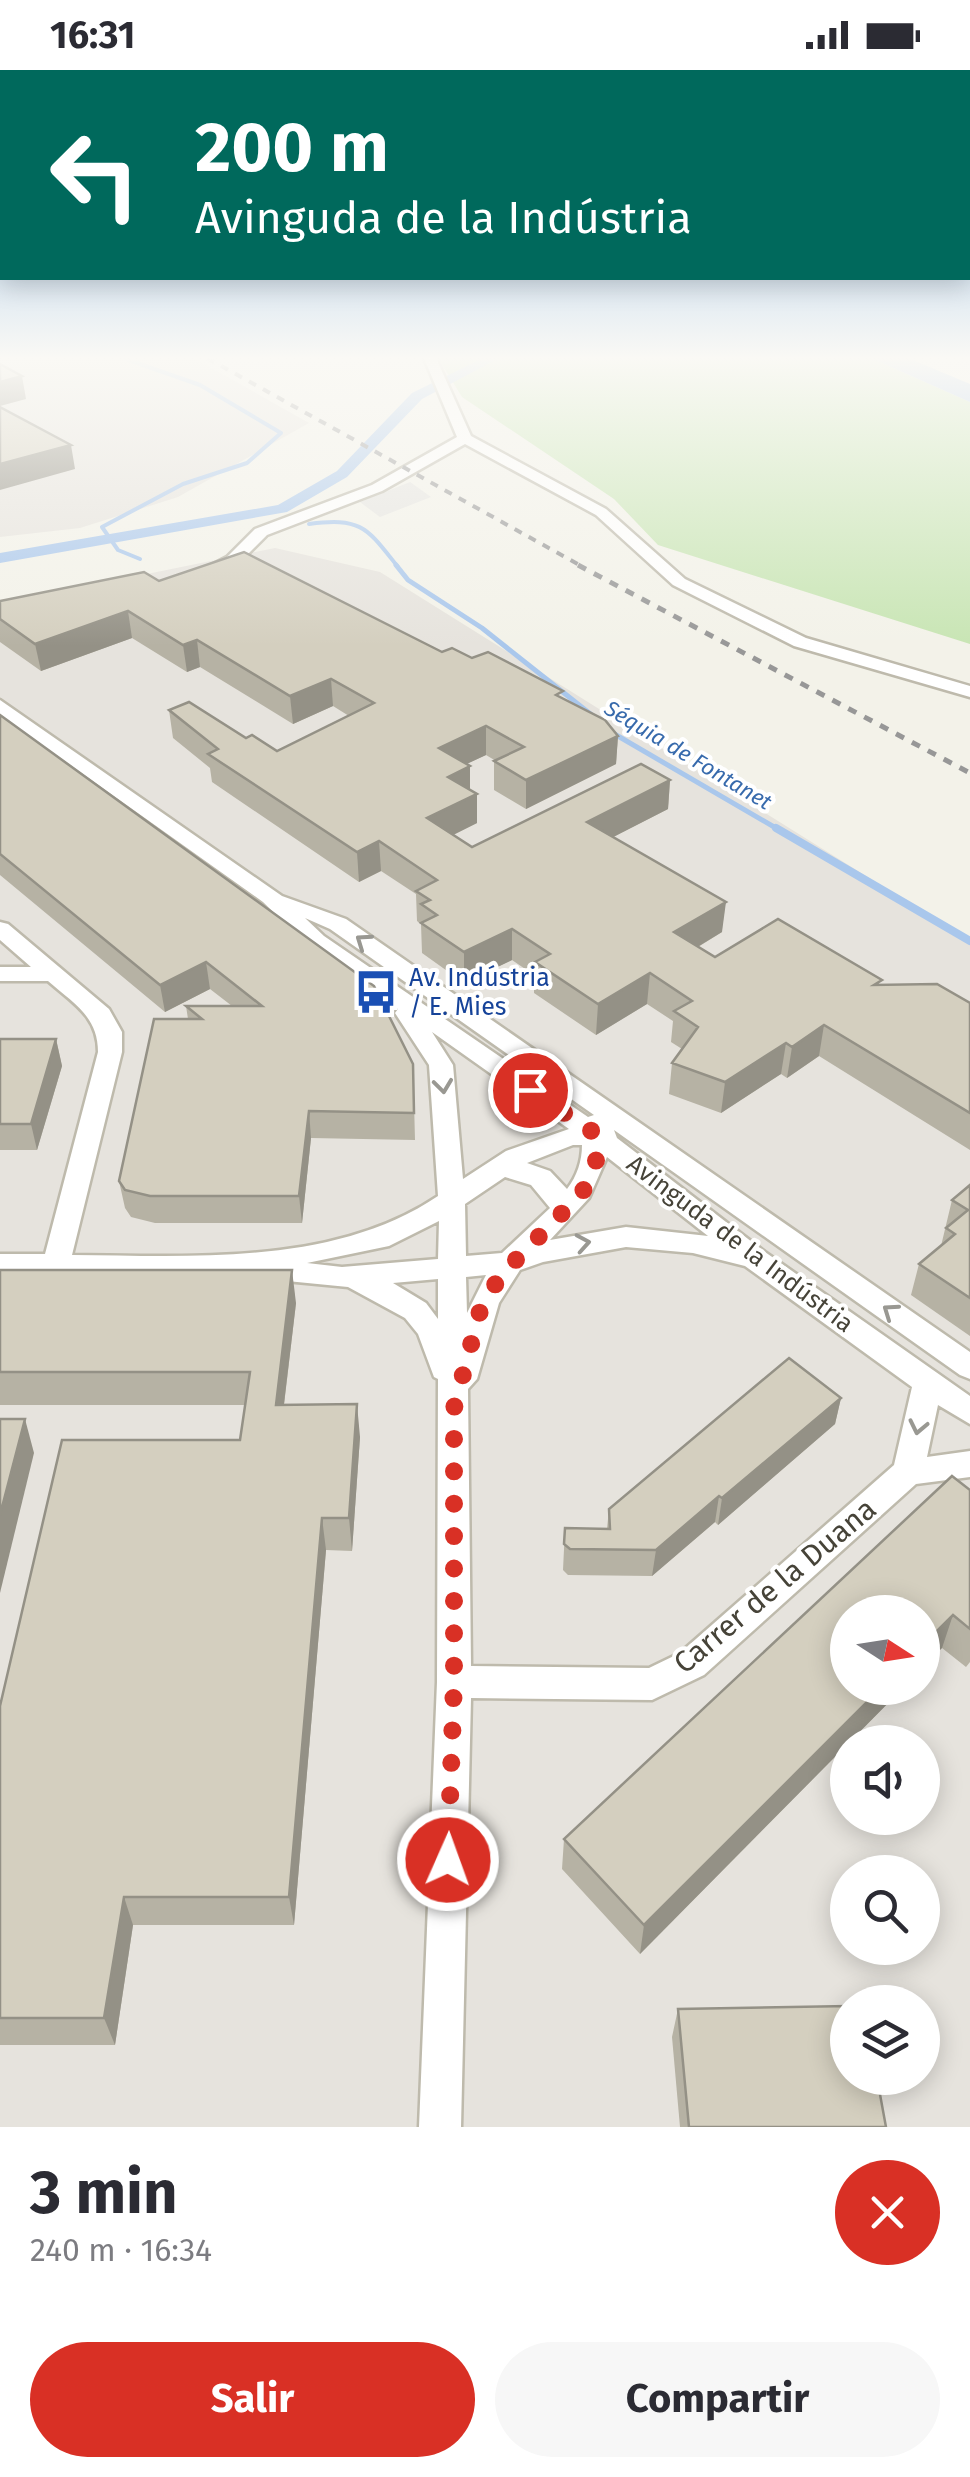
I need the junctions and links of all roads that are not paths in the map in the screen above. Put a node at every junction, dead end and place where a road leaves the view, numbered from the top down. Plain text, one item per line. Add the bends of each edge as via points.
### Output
1 (437, 454) edge
2 (493, 454) edge
3 (190, 579) edge
4 (970, 692) edge
5 (0, 706) edge
6 (271, 897) junction
7 (0, 928) edge
8 (0, 974) edge
9 (53, 974) junction
10 (400, 1000) junction
11 (586, 1097) junction
12 (596, 1134) junction
13 (649, 1141) junction
14 (502, 1168) junction
15 (452, 1201) junction
16 (564, 1210) junction
17 (353, 1244) junction
18 (755, 1258) junction
19 (0, 1264) edge
20 (56, 1264) junction
21 (510, 1264) junction
22 (244, 1267) junction
23 (450, 1271) junction
24 (352, 1276) junction
25 (970, 1367) edge
26 (928, 1382) junction
27 (454, 1408) junction
28 (970, 1412) edge
29 (970, 1464) edge
30 (908, 1472) junction
31 (454, 1682) junction
32 (440, 2127) edge

1 - 3 street via 378,488 261,532 225,565
2 - 4 street via 601,512 665,574 727,607 824,651
5 - 6 street, Avinguda de la Indústria
6 - 10 street, Avinguda de la Indústria via 316,941
11 -> 6 street, Avinguda de la Indústria via 338,924
7 - 9 street
8 - 9 street
9 - 20 street via 101,1014 110,1032
10 - 12 street, Avinguda de la Indústria
10 -> 15 street via 440,1064
11 - 12 street
11 - 13 street, Avinguda de la Indústria
12 - 13 street
12 - 14 street via 546,1144
12 - 16 street via 596,1164 582,1193
12 - 18 street, Avinguda de la Indústria
25 -> 13 street, Avinguda de la Indústria
14 - 15 street
14 - 16 street via 556,1186
15 - 17 street via 408,1227
15 - 23 street
16 - 21 street
17 - 22 street
17 - 24 street
21 -> 18 street via 573,1244 626,1237
18 - 26 street, Avinguda de la Indústria
19 - 20 street
20 - 22 street
21 - 23 street
21 - 27 street via 480,1311
22 - 24 street
23 - 24 street
23 - 27 street
24 - 27 street via 410,1305 431,1324
26 - 28 street, Avinguda de la Indústria
26 -> 30 street
27 - 31 street
29 - 30 street
30 - 31 street, Carrer de la Duana via 692,1664 652,1684
31 - 32 street

